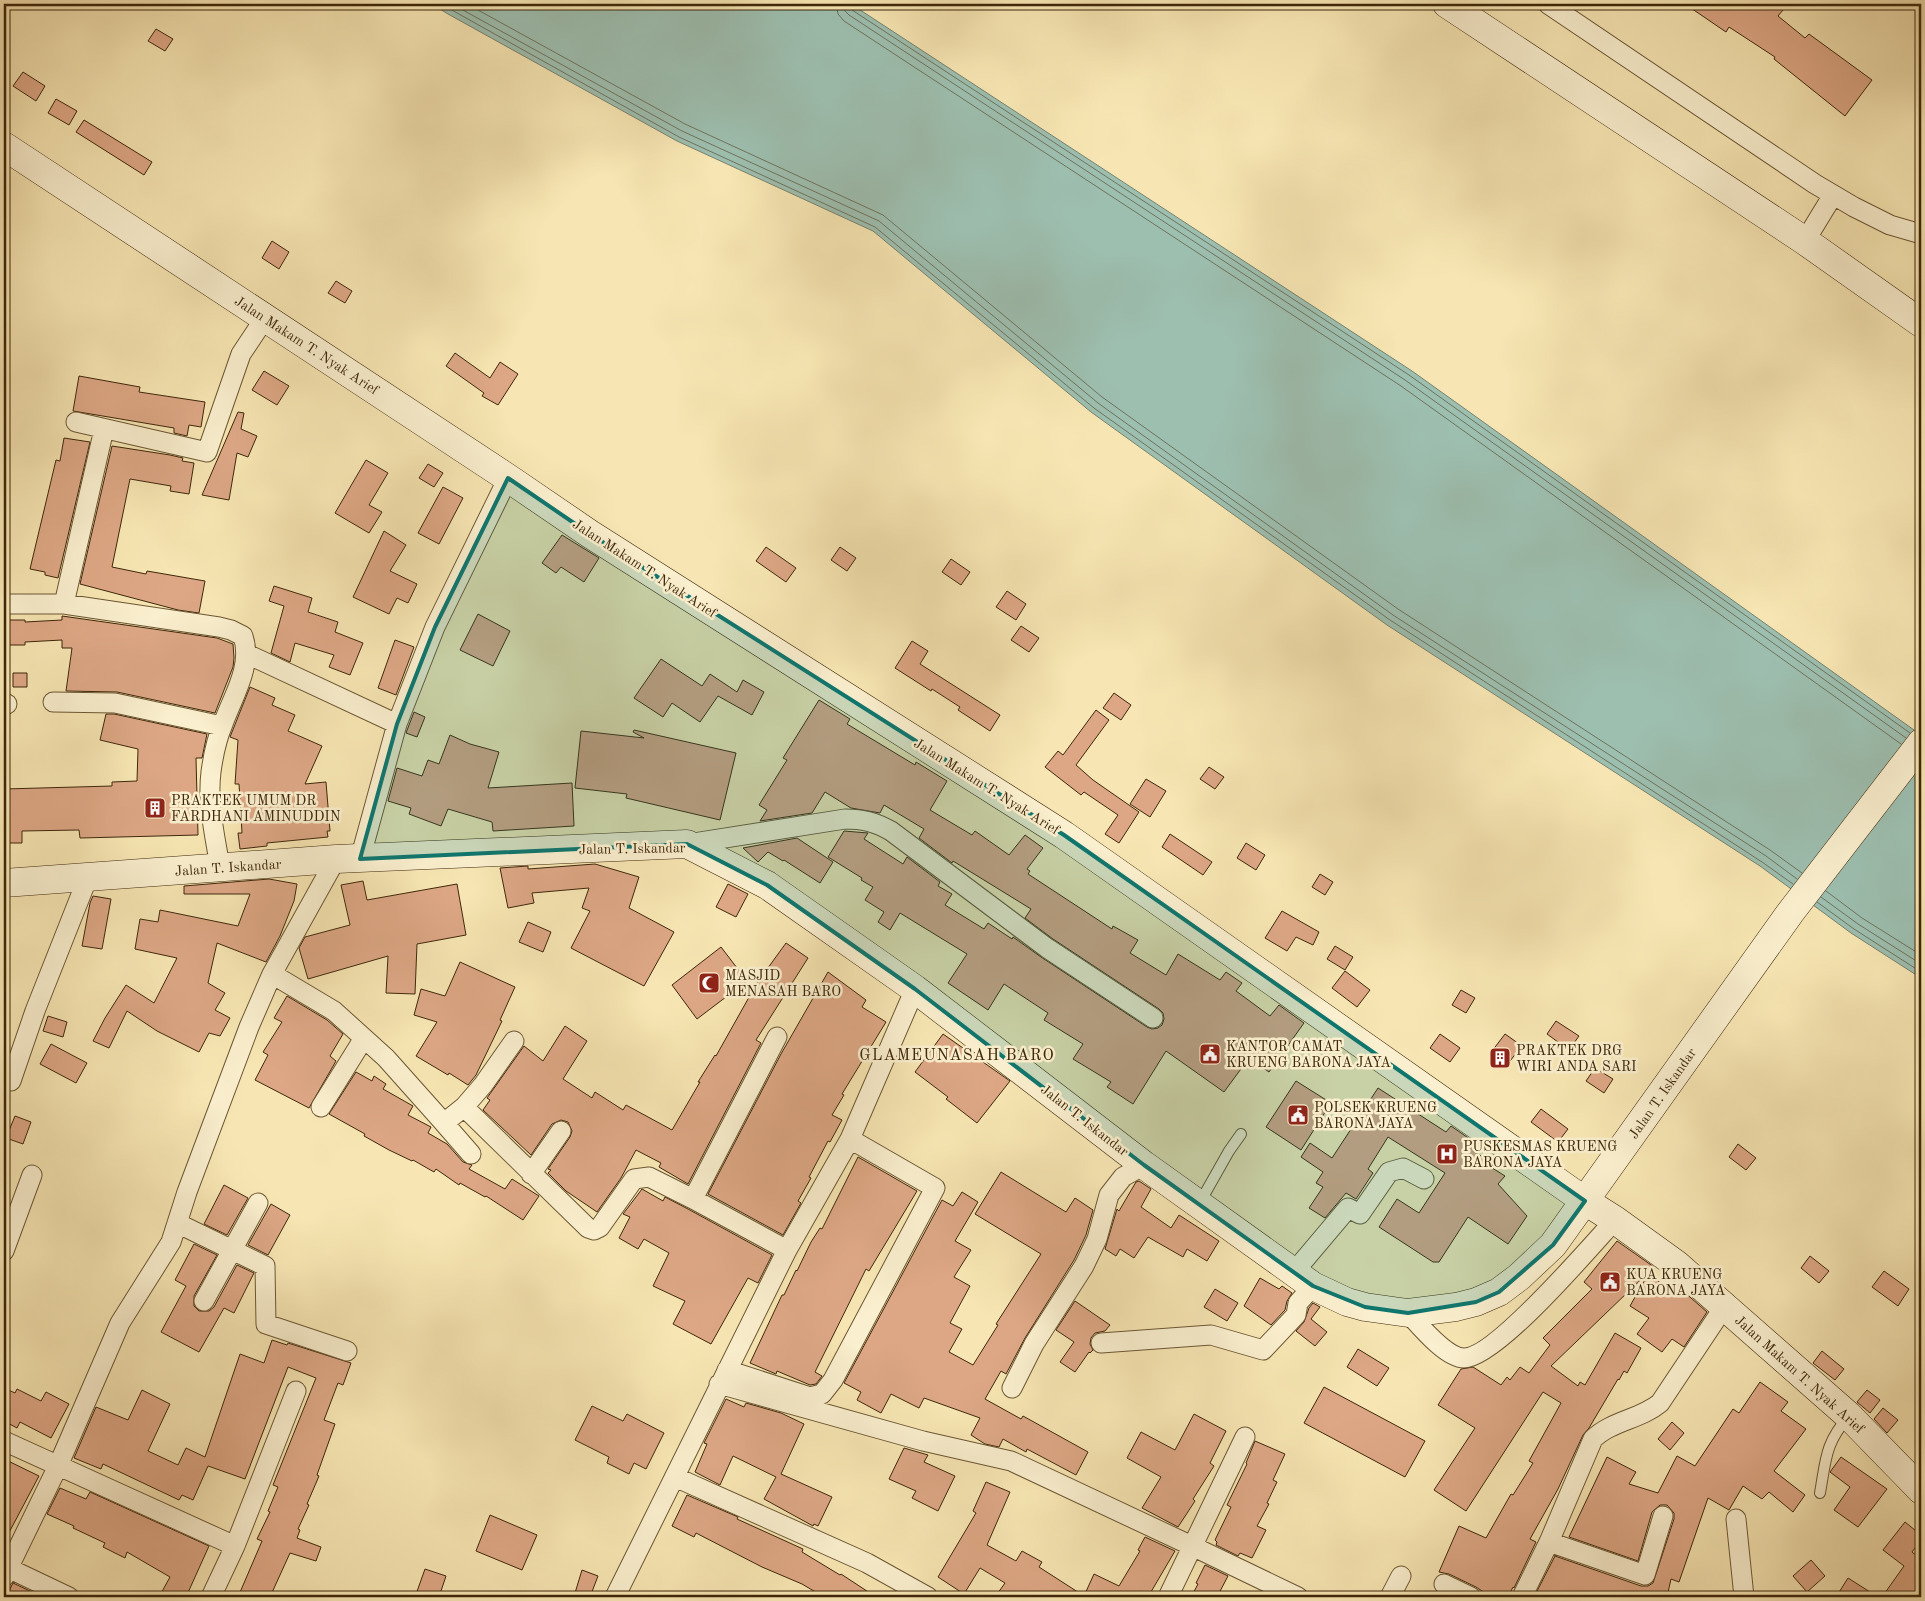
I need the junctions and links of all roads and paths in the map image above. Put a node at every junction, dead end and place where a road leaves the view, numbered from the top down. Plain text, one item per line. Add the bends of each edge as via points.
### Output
1 (1447, 4) edge
2 (1548, 4) edge
3 (4, 146) edge
4 (1833, 195) junction
5 (1921, 234) edge
6 (1806, 241) junction
7 (265, 318) junction
8 (1921, 323) edge
9 (76, 422) dead end
10 (104, 429) junction
11 (508, 478) junction
12 (4, 604) edge
13 (64, 604) junction
14 (247, 654) junction
15 (53, 702) dead end
16 (397, 724) junction
17 (222, 726) junction
18 (1921, 743) edge
19 (687, 844) junction
20 (348, 859) junction
21 (220, 867) junction
22 (88, 877) junction
23 (4, 883) edge
24 (272, 974) junction
25 (915, 989) junction
26 (1152, 1018) dead end
27 (777, 1037) dead end
28 (364, 1038) junction
29 (514, 1041) dead end
30 (11, 1081) dead end
31 (321, 1107) dead end
32 (464, 1107) junction
33 (444, 1124) junction
34 (561, 1131) dead end
35 (1241, 1134) dead end
36 (850, 1139) junction
37 (471, 1154) dead end
38 (1144, 1166) junction
39 (531, 1174) junction
40 (32, 1175) dead end
41 (1424, 1179) dead end
42 (693, 1199) junction
43 (1585, 1202) junction
44 (258, 1203) dead end
45 (1198, 1205) junction
46 (1615, 1220) junction
47 (177, 1223) junction
48 (233, 1249) junction
49 (787, 1250) junction
50 (4, 1251) edge
51 (1303, 1279) junction
52 (204, 1301) dead end
53 (1724, 1307) junction
54 (1408, 1314) junction
55 (1101, 1343) dead end
56 (347, 1351) dead end
57 (723, 1377) junction
58 (1012, 1388) dead end
59 (296, 1391) dead end
60 (1849, 1416) junction
61 (1245, 1437) dead end
62 (4, 1441) edge
63 (58, 1466) junction
64 (675, 1477) junction
65 (1921, 1490) edge
66 (1820, 1493) dead end
67 (1663, 1516) dead end
68 (1736, 1519) dead end
69 (1549, 1542) junction
70 (235, 1546) junction
71 (1192, 1546) junction
72 (6, 1572) edge
73 (1401, 1576) dead end
74 (1444, 1584) dead end
75 (908, 1592) edge
76 (69, 1597) edge
77 (211, 1597) edge
78 (615, 1597) edge
79 (928, 1597) edge
80 (1168, 1597) edge
81 (1298, 1597) edge
82 (1390, 1597) edge
83 (1471, 1597) edge
84 (1522, 1597) edge
85 (1744, 1597) edge

1 - 6 street
2 - 4 street
3 - 7 street, Jalan Makam T. Nyak Arief
4 - 5 street via 1890,225
4 - 6 street
6 - 8 street
7 - 10 street via 241,354 206,452
7 - 11 street, Jalan Makam T. Nyak Arief
9 - 10 street
10 - 13 street
11 - 16 street via 435,627
11 - 43 street, Jalan Makam T. Nyak Arief via 590,534 1064,835
12 - 13 street
13 - 14 street via 231,630 243,636
14 - 16 street
14 - 17 street
15 - 17 street via 115,703
16 - 20 street
17 - 21 street via 211,773 211,818
18 - 43 street, Jalan T. Iskandar via 1790,913
19 - 20 street, Jalan T. Iskandar
19 - 25 street, Jalan T. Iskandar via 767,885
19 - 26 street via 845,819 877,823 1047,948
20 - 21 street, Jalan T. Iskandar
20 - 24 street
21 - 22 street, Jalan T. Iskandar
22 - 23 street, Jalan T. Iskandar
22 - 30 street
24 - 28 street via 334,1011
24 - 47 street via 249,1027
25 - 36 street
25 - 38 street, Jalan T. Iskandar
27 - 42 street
28 - 31 street
28 - 33 street
29 - 32 street
32 - 33 street
32 - 39 street
33 - 37 street
34 - 39 street
35 - 45 lane
36 - 49 street
36 - 57 street via 936,1188 833,1380 822,1394 810,1396
38 - 45 street, Jalan T. Iskandar
38 - 58 street via 1123,1177 1109,1195 1097,1239 1084,1266 1034,1344
39 - 42 street via 583,1225 594,1230 600,1227 634,1179 649,1177
40 - 50 street
41 - 51 street via 1403,1168 1389,1172 1360,1214 1348,1208
42 - 49 street
43 - 46 street, Jalan Makam T. Nyak Arief
43 - 54 street, Jalan T. Iskandar via 1553,1245 1499,1292 1470,1304
44 - 48 street
45 - 51 street, Jalan T. Iskandar
46 - 53 street, Jalan Makam T. Nyak Arief via 1676,1264
46 - 54 street via 1540,1303 1473,1356 1454,1356
47 - 48 street
47 - 63 street via 161,1260 120,1323
48 - 52 street
48 - 56 street via 265,1266 266,1324
49 - 57 street
51 - 54 street, Jalan T. Iskandar via 1347,1302
51 - 55 street via 1296,1315 1263,1350 1211,1335
53 - 60 street, Jalan Makam T. Nyak Arief
53 - 69 street via 1660,1403 1594,1439
57 - 64 street
57 - 71 street via 923,1441 1011,1461
59 - 70 street
60 - 65 street, Jalan Makam T. Nyak Arief
60 - 66 lane via 1830,1441
61 - 71 street
62 - 63 street
63 - 70 street
63 - 72 street
64 - 75 street via 867,1562
64 - 78 street
67 - 69 street via 1645,1575
68 - 85 street
69 - 84 street
70 - 77 street
71 - 80 street
71 - 81 street
72 - 76 street
73 - 82 street
74 - 83 street
75 - 79 street

